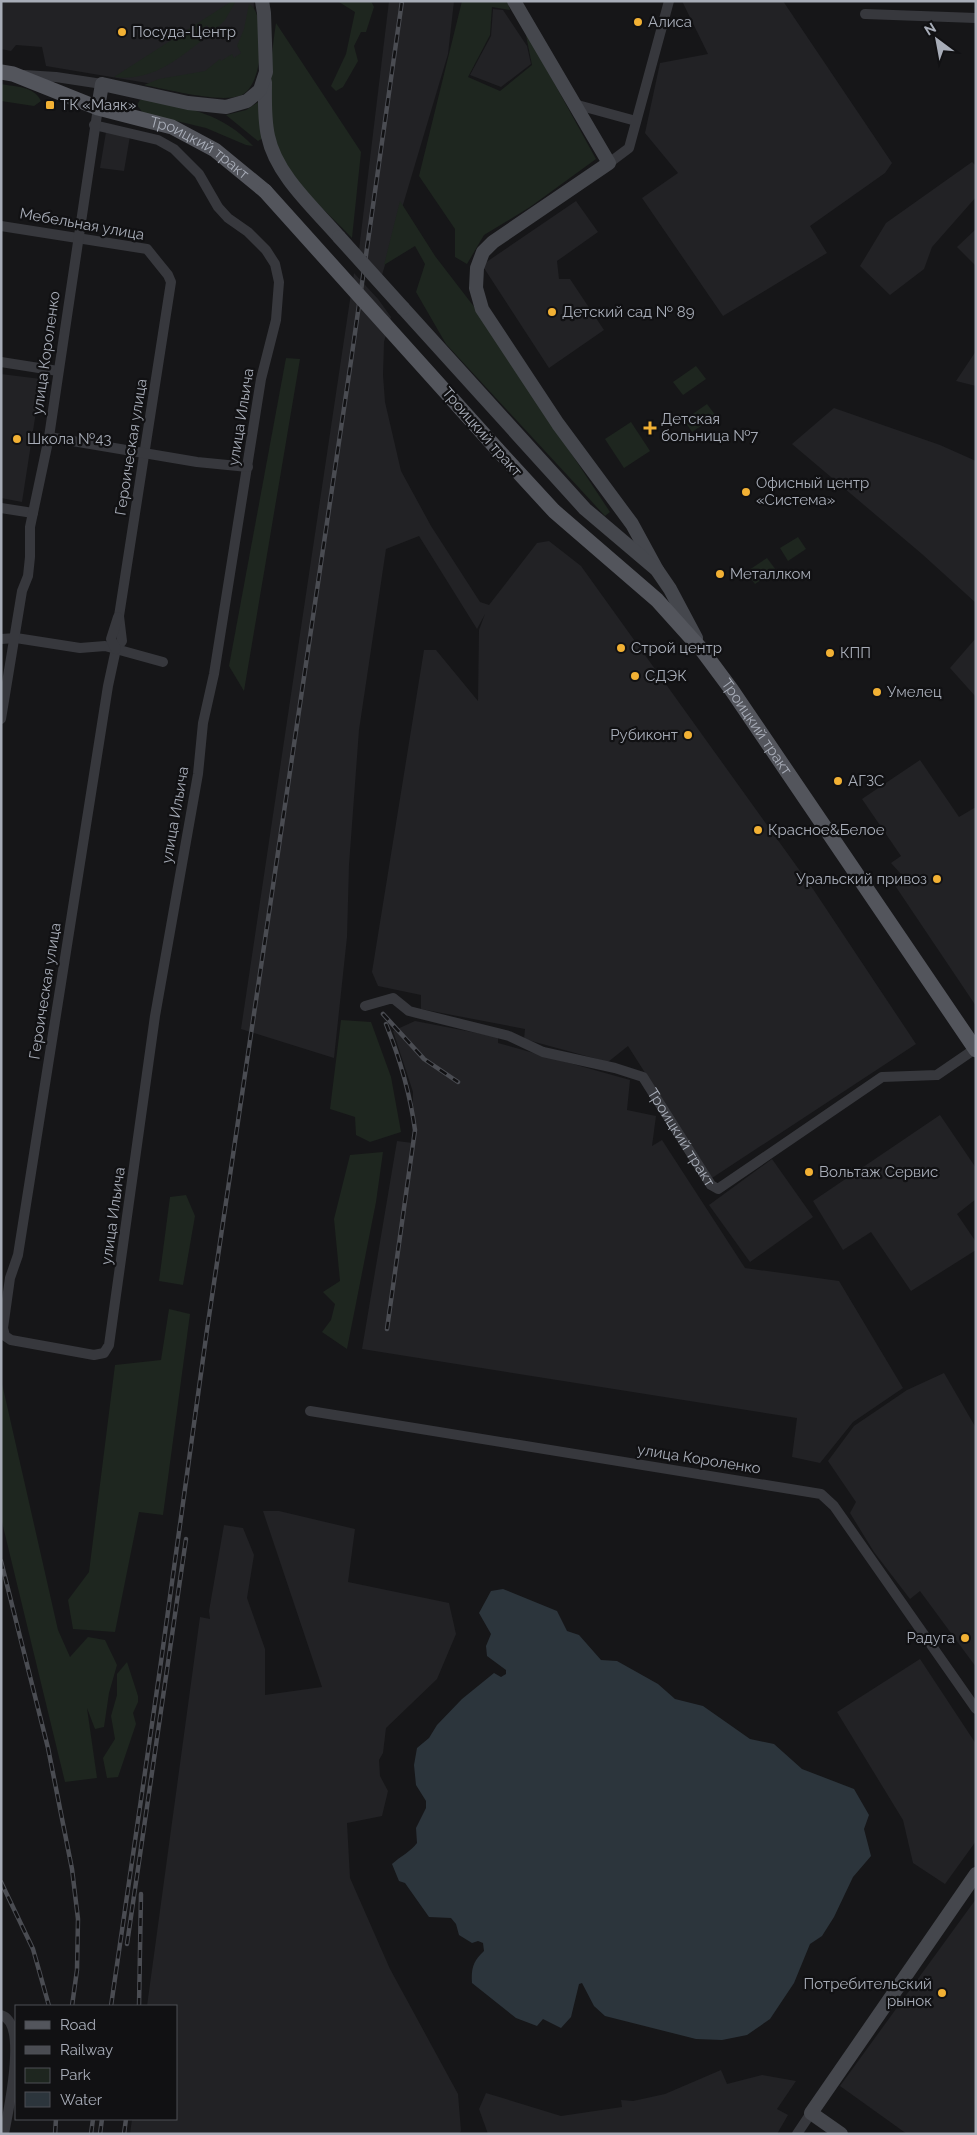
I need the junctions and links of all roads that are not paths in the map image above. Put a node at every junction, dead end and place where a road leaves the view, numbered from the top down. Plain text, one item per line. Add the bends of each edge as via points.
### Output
1 (262, 1) edge
2 (514, 1) edge
3 (669, 1) edge
4 (866, 14) dead end
5 (976, 18) edge
6 (266, 72) junction
7 (7, 73) edge
8 (102, 84) junction
9 (574, 104) junction
10 (98, 108) junction
11 (636, 120) junction
12 (94, 125) junction
13 (609, 163) junction
14 (1, 226) edge
15 (77, 239) junction
16 (171, 282) joint
17 (1, 362) edge
18 (58, 371) junction
19 (49, 437) junction
20 (145, 452) junction
21 (248, 467) junction
22 (1, 508) edge
23 (33, 513) junction
24 (632, 524) junction
25 (616, 536) junction
26 (657, 570) junction
27 (16, 638) junction
28 (1, 639) edge
29 (116, 649) junction
30 (702, 650) junction
31 (163, 662) dead end
32 (1, 719) edge
33 (365, 1006) dead end
34 (976, 1049) edge
35 (5, 1277) edge
36 (5, 1336) joint
37 (310, 1411) dead end
38 (976, 1709) edge
39 (976, 1874) edge
40 (3, 2015) edge
41 (15, 2030) edge
42 (15, 2058) edge
43 (811, 2113) junction
44 (4, 2134) edge
45 (797, 2134) edge
46 (841, 2134) edge

1 - 6 street, Троицкий тракт
2 - 9 street
3 - 11 street
4 - 5 street
6 - 8 street, Троицкий тракт via 260,90 253,97 226,107 188,103
6 - 25 street, bridge via 264,115 268,138 288,177 585,509
7 - 8 street
7 - 10 main road, Троицкий тракт
8 - 10 street
9 - 11 street
9 - 13 street
10 - 12 street, улица Короленко
10 - 30 main road, Троицкий тракт, bridge via 159,122 185,134 215,150 265,192 544,502 657,600
11 - 13 street via 629,148
12 - 15 street, улица Короленко
12 - 21 street, улица Ильича via 158,140 174,149 199,174 218,207 248,232 275,264 279,282 276,320 261,379
13 - 24 street via 493,242 478,263 476,288 482,309 494,329 563,432
14 - 15 street, Мебельная улица
15 - 16 street, Мебельная улица via 148,249
15 - 18 street, улица Короленко
16 - 20 street, Героическая улица
17 - 18 street
18 - 19 street, улица Короленко
19 - 20 street
19 - 23 street, улица Короленко
20 - 21 street
20 - 29 street, Героическая улица via 119,616 122,641
21 - 36 street, улица Ильича via 155,1016 108,1345 104,1353 94,1355 11,1340
22 - 23 street
23 - 27 street, улица Короленко via 28,576 22,591
24 - 25 street via 626,536
24 - 26 street
25 - 26 street
26 - 30 street
27 - 28 street
27 - 29 street via 80,648 105,646
27 - 32 street, улица Короленко
29 - 31 street
29 - 35 street, Героическая улица via 66,940 18,1255
30 - 34 main road, Троицкий тракт
33 - 34 street, Троицкий тракт via 393,998 409,1012 509,1036 543,1052 615,1068 643,1078 711,1186 718,1188 882,1077 937,1075
35 - 36 street, Героическая улица
37 - 38 street, улица Короленко via 821,1494 834,1506
39 - 43 street
40 - 41 street
42 - 44 street
43 - 45 street
43 - 46 street

